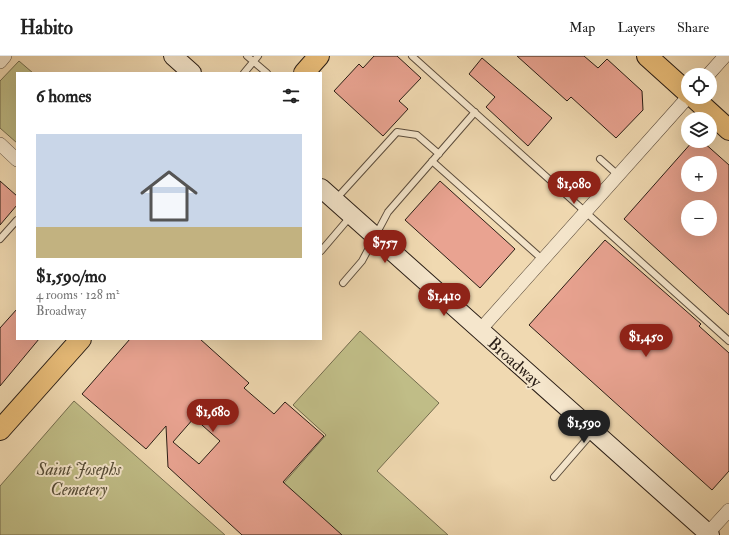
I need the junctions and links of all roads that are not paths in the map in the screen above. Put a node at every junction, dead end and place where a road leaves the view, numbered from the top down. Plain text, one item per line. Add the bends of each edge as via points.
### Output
1 (5, 56) edge
2 (247, 56) edge
3 (258, 56) edge
4 (319, 56) edge
5 (412, 56) edge
6 (647, 56) edge
7 (725, 56) edge
8 (253, 61) junction
9 (0, 62) edge
10 (714, 68) edge
11 (245, 72) edge
12 (266, 72) edge
13 (305, 72) edge
14 (681, 87) edge
15 (682, 104) edge
16 (700, 104) edge
17 (475, 112) junction
18 (729, 130) edge
19 (0, 144) edge
20 (438, 154) junction
21 (16, 159) edge
22 (600, 159) dead end
23 (432, 161) junction
24 (618, 175) junction
25 (322, 189) edge
26 (335, 201) junction
27 (585, 212) junction
28 (351, 216) junction
29 (16, 221) edge
30 (374, 235) junction
31 (0, 239) edge
32 (322, 250) edge
33 (542, 259) junction
34 (343, 284) dead end
35 (480, 330) junction
36 (80, 340) edge
37 (729, 341) edge
38 (0, 430) edge
39 (593, 432) junction
40 (554, 477) dead end
41 (729, 510) edge
42 (709, 534) edge

1 - 9 street
2 - 8 lane
3 - 8 lane
4 - 13 main road
5 - 17 lane
6 - 14 main road
7 - 10 street
8 - 11 lane
8 - 12 lane
15 - 24 street
16 - 18 main road
17 - 20 lane
17 - 27 lane
19 - 21 street
20 - 23 lane
20 - 26 lane via 417,135 397,132
22 - 24 lane
23 - 30 lane via 388,212
23 - 33 lane
24 - 27 street
25 - 26 main road, Broadway
26 - 28 main road, Broadway
27 - 33 street
27 - 37 lane
28 - 30 main road, Broadway
28 - 32 lane
29 - 31 lane
30 - 34 lane via 362,261
30 - 35 main road, Broadway
33 - 35 street
35 - 39 main road, Broadway
36 - 38 main road
39 - 40 lane
39 - 42 main road, Broadway
41 - 42 street

